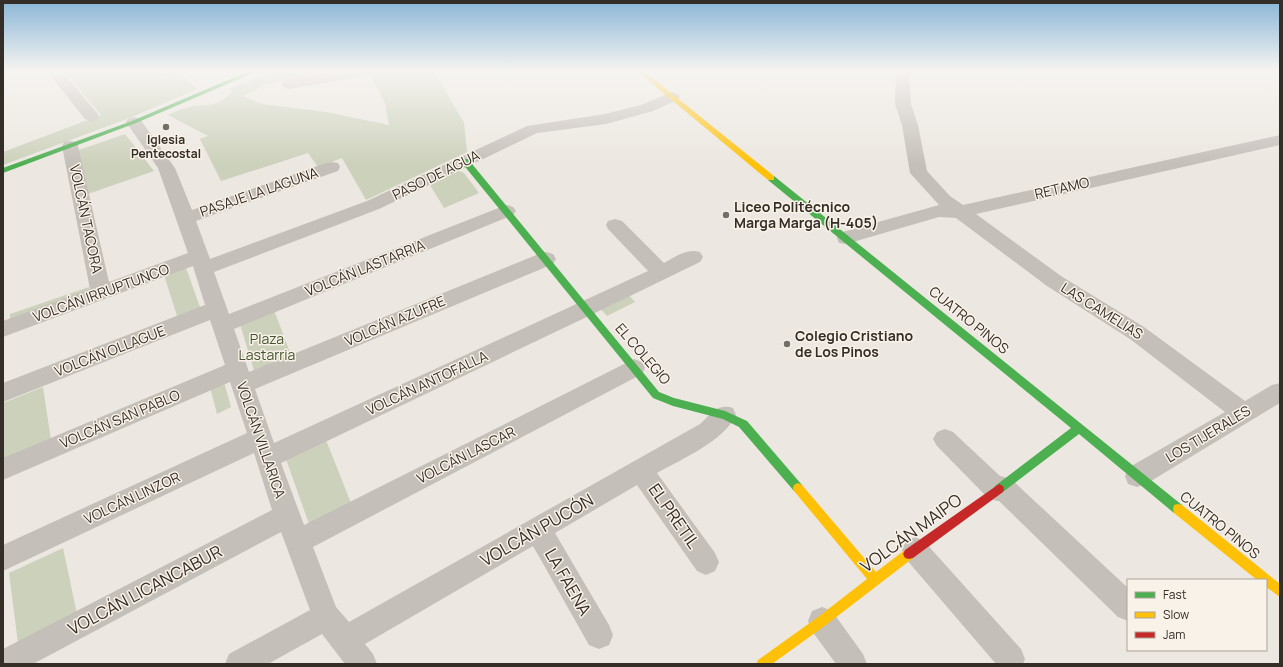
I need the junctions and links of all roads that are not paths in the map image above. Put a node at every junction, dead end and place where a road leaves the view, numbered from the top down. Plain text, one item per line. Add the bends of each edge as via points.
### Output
1 (80, 102) edge
2 (181, 102) edge
3 (660, 102) edge
4 (678, 102) edge
5 (903, 102) edge
6 (92, 116) dead end
7 (134, 122) junction
8 (1280, 140) edge
9 (70, 146) junction
10 (465, 161) junction
11 (332, 167) dead end
12 (3, 171) edge
13 (507, 211) junction
14 (959, 212) junction
15 (186, 218) junction
16 (615, 224) dead end
17 (846, 238) junction
18 (693, 257) dead end
19 (546, 259) junction
20 (201, 263) junction
21 (661, 272) junction
22 (101, 293) junction
23 (586, 309) junction
24 (220, 317) junction
25 (3, 325) edge
26 (3, 328) edge
27 (634, 368) junction
28 (240, 377) junction
29 (1280, 392) edge
30 (3, 393) edge
31 (1243, 413) junction
32 (725, 416) junction
33 (1080, 428) junction
34 (945, 439) dead end
35 (264, 448) junction
36 (3, 469) edge
37 (642, 470) junction
38 (1137, 476) junction
39 (1000, 488) junction
40 (287, 516) junction
41 (538, 529) junction
42 (298, 541) junction
43 (915, 550) junction
44 (3, 558) edge
45 (706, 562) dead end
46 (875, 579) junction
47 (1265, 579) edge
48 (1267, 581) edge
49 (1280, 591) edge
50 (1127, 606) edge
51 (326, 616) junction
52 (822, 621) junction
53 (599, 635) dead end
54 (344, 640) junction
55 (1011, 659) dead end
56 (3, 664) edge
57 (240, 664) edge
58 (363, 664) edge
59 (762, 664) edge
60 (853, 664) edge

1 - 6 street
2 - 7 street
3 - 10 street, PASO DE AGUA via 606,119 534,129
4 - 17 street, CUATRO PINOS
5 - 14 street, LAS CAMELIAS via 920,173 944,200
7 - 9 street
7 - 15 street, VOLCÁN VILLARICA via 166,168
8 - 14 street, RETAMO
9 - 12 street
9 - 22 street, VOLCÁN TACORA
10 - 13 street, EL COLEGIO
10 - 20 street, PASO DE AGUA via 373,206
11 - 15 street, PASAJE LA LAGUNA
13 - 19 street, EL COLEGIO
13 - 24 street, VOLCÁN LASTARRIA
14 - 17 street, RETAMO via 939,211
14 - 31 street, LAS CAMELIAS via 1054,281 1137,333
15 - 20 street, VOLCÁN VILLARICA
16 - 21 street
17 - 33 street, CUATRO PINOS
18 - 21 street, VOLCÁN ANTOFALLA
19 - 23 street, EL COLEGIO
19 - 28 street, VOLCÁN AZUFRE
20 - 22 street, VOLCÁN IRRUPTUNCO
20 - 24 street, VOLCÁN VILLARICA
21 - 23 street, VOLCÁN ANTOFALLA
22 - 26 street, VOLCÁN IRRUPTUNCO
23 - 27 street, EL COLEGIO
23 - 35 street, VOLCÁN ANTOFALLA
24 - 28 street, VOLCÁN VILLARICA
24 - 30 street, VOLCÁN OLLAGUE
25 - 26 street
27 - 32 street, EL COLEGIO via 656,395
27 - 42 street, VOLCÁN LASCAR
28 - 35 street, VOLCÁN VILLARICA
28 - 36 street, VOLCÁN SAN PABLO
29 - 31 street, LOS TIJERALES
31 - 38 street, LOS TIJERALES
32 - 37 street, VOLCÁN PUCÓN via 708,431
32 - 46 street, EL COLEGIO via 743,424
33 - 38 street, CUATRO PINOS
33 - 39 street, VOLCÁN MAIPO
34 - 39 street
35 - 40 street, VOLCÁN VILLARICA
35 - 44 street, VOLCÁN LINZOR
37 - 41 street, VOLCÁN PUCÓN
37 - 45 street, EL PRETIL
38 - 47 street, CUATRO PINOS
39 - 43 street, VOLCÁN MAIPO
39 - 50 street
40 - 42 street, VOLCÁN VILLARICA
40 - 56 street, VOLCÁN LICANCABUR
41 - 53 street, LA FAENA
41 - 54 street, VOLCÁN PUCÓN
42 - 51 street, VOLCÁN VILLARICA
43 - 46 street, VOLCÁN MAIPO
43 - 55 street
46 - 52 street, VOLCÁN MAIPO
48 - 49 street, CUATRO PINOS
51 - 54 street, VOLCÁN VILLARICA
51 - 57 street
52 - 59 street, VOLCÁN MAIPO
52 - 60 street
54 - 58 street, VOLCÁN VILLARICA

